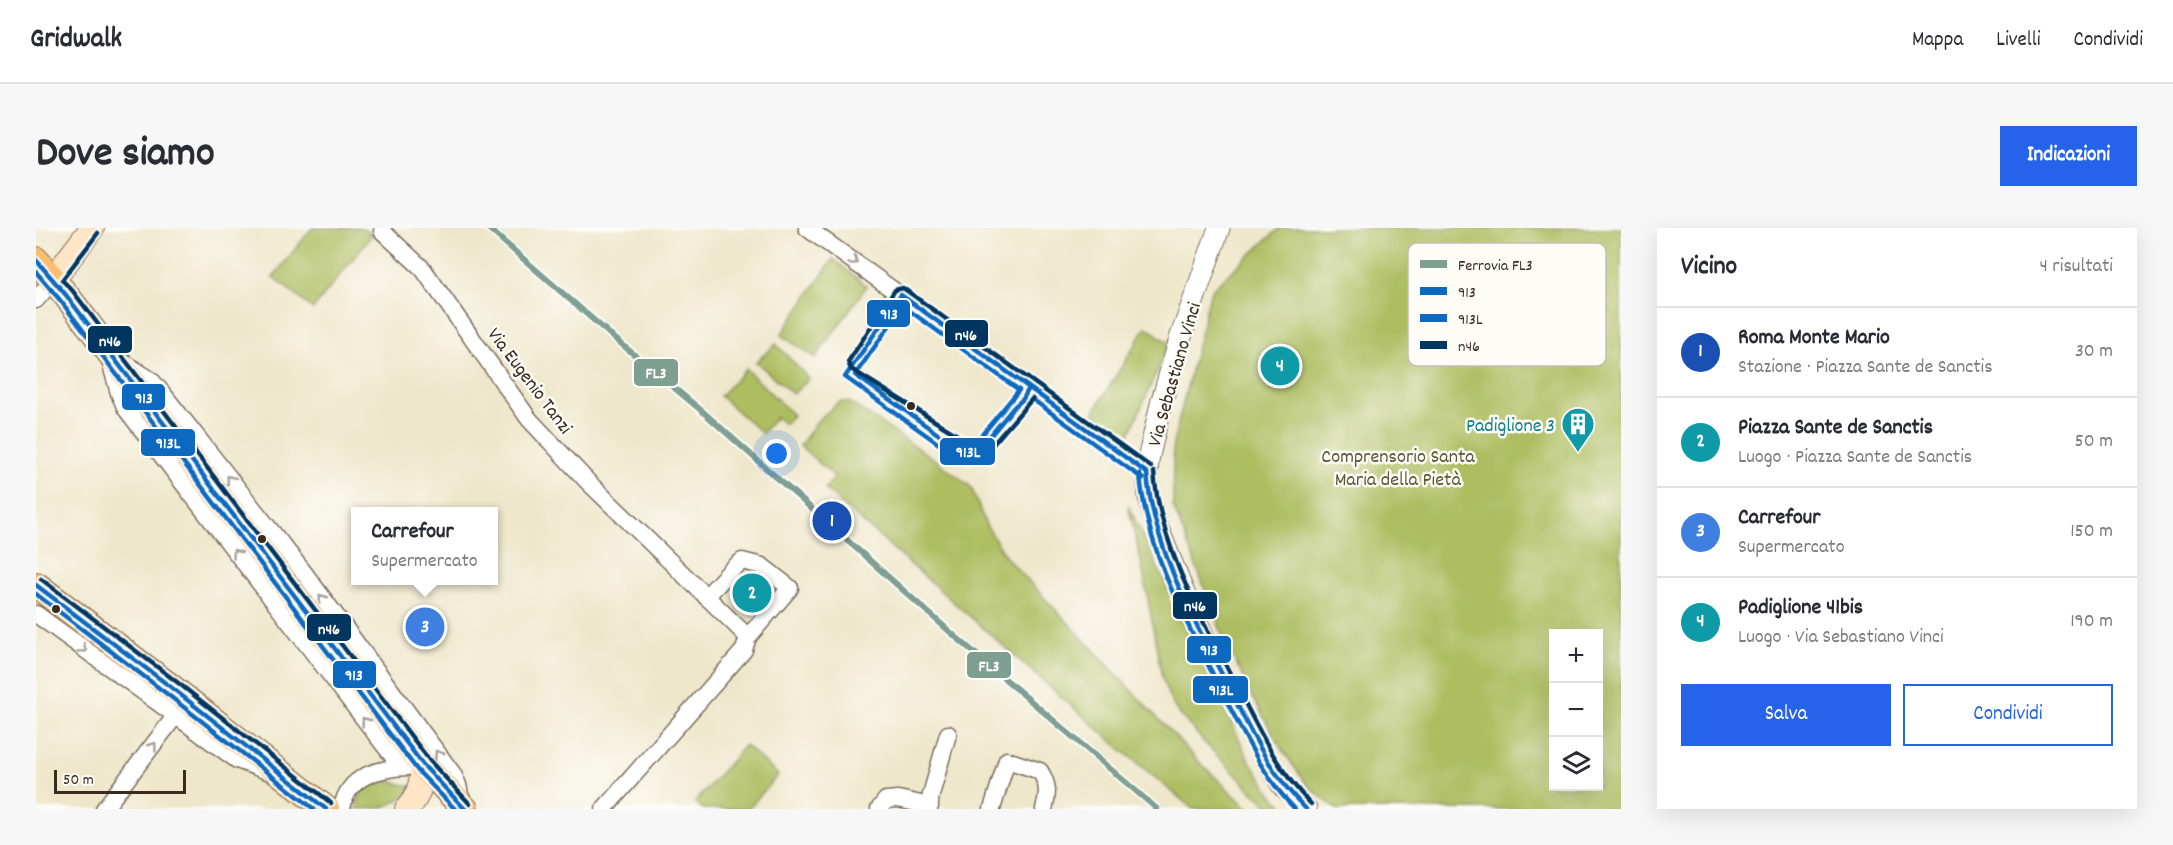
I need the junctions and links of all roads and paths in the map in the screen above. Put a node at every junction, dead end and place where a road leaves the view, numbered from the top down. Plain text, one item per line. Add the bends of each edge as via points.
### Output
1 (92, 228) edge
2 (807, 228) edge
3 (1220, 228) edge
4 (382, 231) dead end
5 (36, 260) edge
6 (52, 280) junction
7 (36, 300) edge
8 (108, 351) junction
9 (1147, 473) junction
10 (36, 585) edge
11 (706, 597) junction
12 (36, 614) edge
13 (747, 637) junction
14 (176, 715) junction
15 (948, 734) dead end
16 (412, 767) junction
17 (282, 776) junction
18 (929, 807) edge
19 (463, 808) edge
20 (104, 809) edge
21 (326, 809) edge
22 (342, 809) edge
23 (407, 809) edge
24 (604, 809) edge
25 (879, 809) edge
26 (992, 809) edge
27 (1044, 809) edge
28 (1305, 809) edge

1 - 6 main road
2 -> 9 street
3 - 9 street, Via Sebastiano Vinci via 1180,339
4 - 11 street, Via Eugenio Tanzi via 423,269 530,419 589,483
5 - 6 main road
6 - 7 street
6 - 8 main road
16 -> 8 main road
19 -> 8 street via 453,774 305,574 157,386
9 - 28 street, Via Sebastiano Vinci via 1156,523 1212,655 1267,761 1282,785
10 - 17 main road
11 - 13 street, Via Eugenio Tanzi
11 - 13 street via 742,561 762,566 790,588
12 -> 14 street
13 - 24 street via 744,650
14 - 17 street via 237,760
20 -> 14 street
15 - 18 street
16 - 19 main road
16 - 22 street via 359,778 348,790
16 - 23 main road via 421,787
17 - 21 main road
18 - 25 street via 886,800
26 - 27 street via 1007,760 1041,771 1048,791

